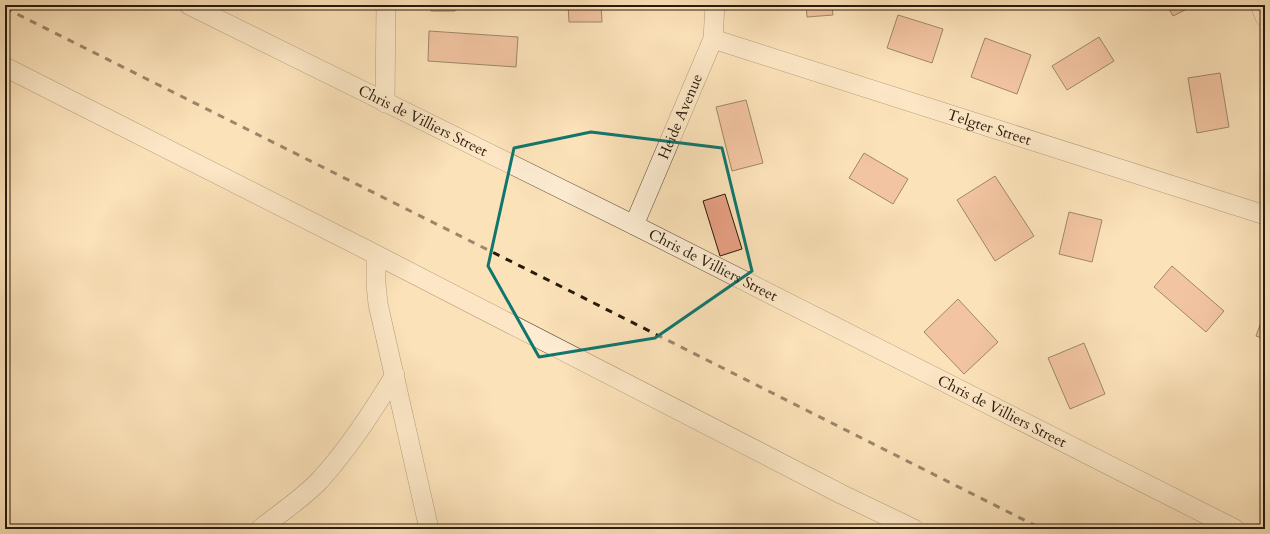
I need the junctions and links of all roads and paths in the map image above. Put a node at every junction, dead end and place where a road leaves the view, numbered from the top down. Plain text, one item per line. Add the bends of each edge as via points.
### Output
1 (189, 5) edge
2 (386, 5) edge
3 (715, 5) edge
4 (1260, 5) edge
5 (1265, 17) edge
6 (713, 39) junction
7 (5, 67) edge
8 (385, 103) junction
9 (1263, 210) edge
10 (634, 225) junction
11 (376, 255) junction
12 (395, 375) junction
13 (260, 529) edge
14 (429, 529) edge
15 (914, 529) edge
16 (1236, 529) edge

1 - 8 street, Chris de Villiers Street
2 - 8 street
3 - 6 street, Heide Avenue
4 - 5 street
6 - 9 street, Telgter Street
6 - 10 street, Heide Avenue
7 - 11 street
8 - 10 street, Chris de Villiers Street
10 - 16 street, Chris de Villiers Street
11 - 12 street via 378,304
11 - 15 street
12 - 13 street via 344,452 319,481
12 - 14 street

